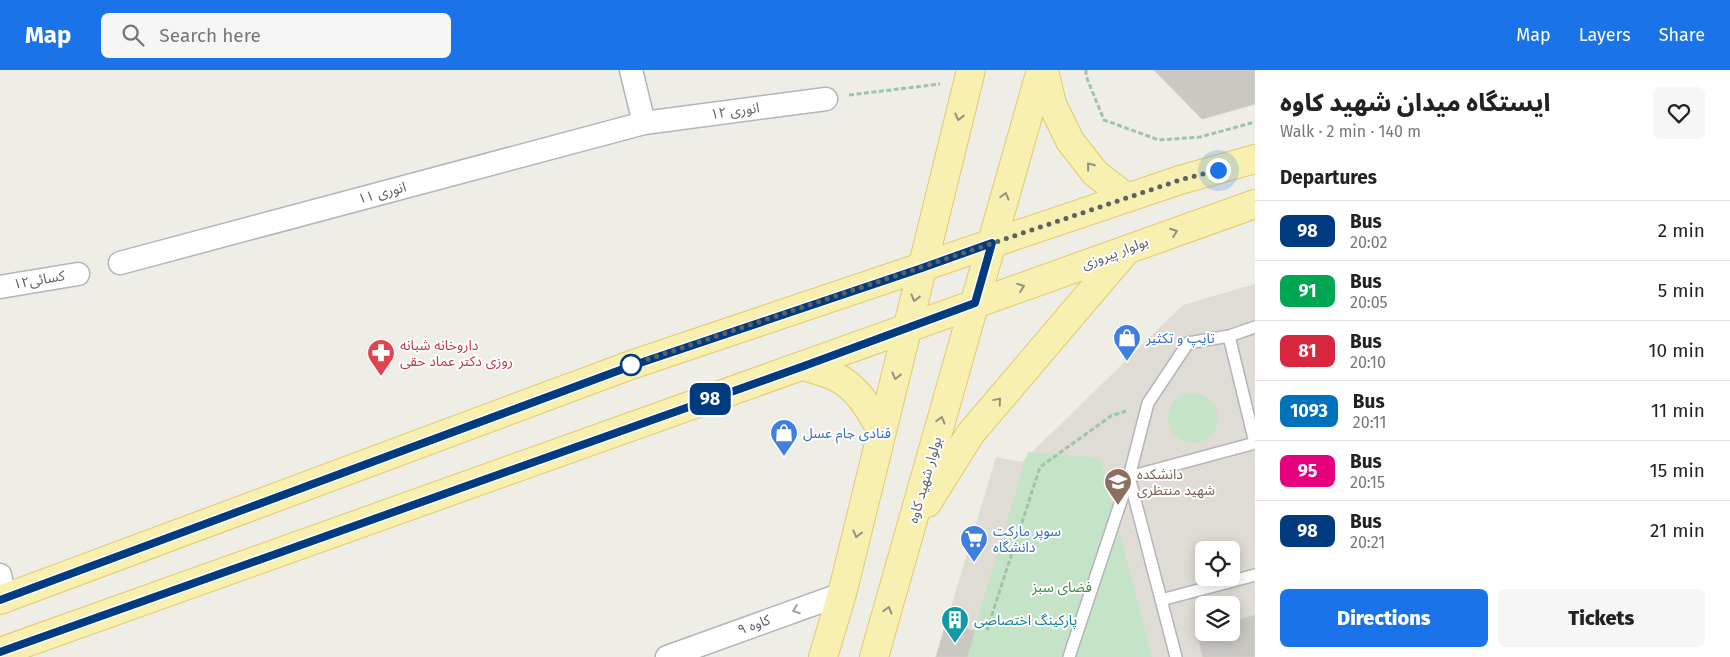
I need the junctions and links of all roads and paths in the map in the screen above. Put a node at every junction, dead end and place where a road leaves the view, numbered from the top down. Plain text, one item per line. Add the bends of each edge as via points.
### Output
1 (632, 70) edge
2 (1042, 70) edge
3 (1086, 70) edge
4 (969, 75) edge
5 (826, 99) joint
6 (1255, 122) edge
7 (644, 123) junction
8 (1255, 159) edge
9 (1127, 198) junction
10 (1255, 204) edge
11 (992, 243) junction
12 (1127, 249) junction
13 (120, 264) dead end
14 (922, 268) junction
15 (78, 274) dead end
16 (0, 287) edge
17 (975, 303) junction
18 (1255, 327) edge
19 (907, 329) junction
20 (1229, 336) junction
21 (804, 366) junction
22 (1148, 403) junction
23 (882, 432) junction
24 (1255, 443) edge
25 (1129, 478) junction
26 (911, 527) junction
27 (1255, 575) edge
28 (2, 591) edge
29 (842, 594) junction
30 (1161, 600) junction
31 (987, 630) dead end
32 (8, 652) edge
33 (667, 657) edge
34 (823, 657) edge
35 (874, 657) edge
36 (1070, 657) edge
37 (1176, 657) edge

1 - 7 street
9 -> 2 main road via 1095,172 1070,140 1052,104
11 -> 2 main road
3 - 6 path via 1104,120 1159,140 1200,136
4 - 5 path
4 -> 14 main road
5 - 7 street, انوری ۱۲
7 - 13 street, انوری ۱۱
8 - 9 main road
9 - 11 main road
12 -> 10 main road, بولوار پیروزی
11 - 14 main road
11 - 17 main road, بولوار شهید کاوه
17 -> 12 main road, بولوار پیروزی
26 -> 12 main road via 971,433
14 -> 19 main road
14 - 28 main road via 631,366
15 - 16 street, کسائی۱۲
17 - 19 main road, بولوار پیروزی
26 -> 17 main road, بولوار شهید کاوه
18 - 20 lane
19 - 21 main road
19 -> 23 main road
20 - 22 lane via 1188,343
20 - 24 lane
21 - 23 main road via 835,377 852,388 867,405
21 - 32 main road
22 - 25 lane
22 - 31 path via 1111,416 1040,467
23 -> 29 main road
24 - 25 lane
25 - 30 lane
25 - 36 lane
35 -> 26 main road, بولوار شهید کاوه
27 - 30 lane
29 -> 33 street, کاوه ۹
29 - 34 main road
30 - 37 lane

